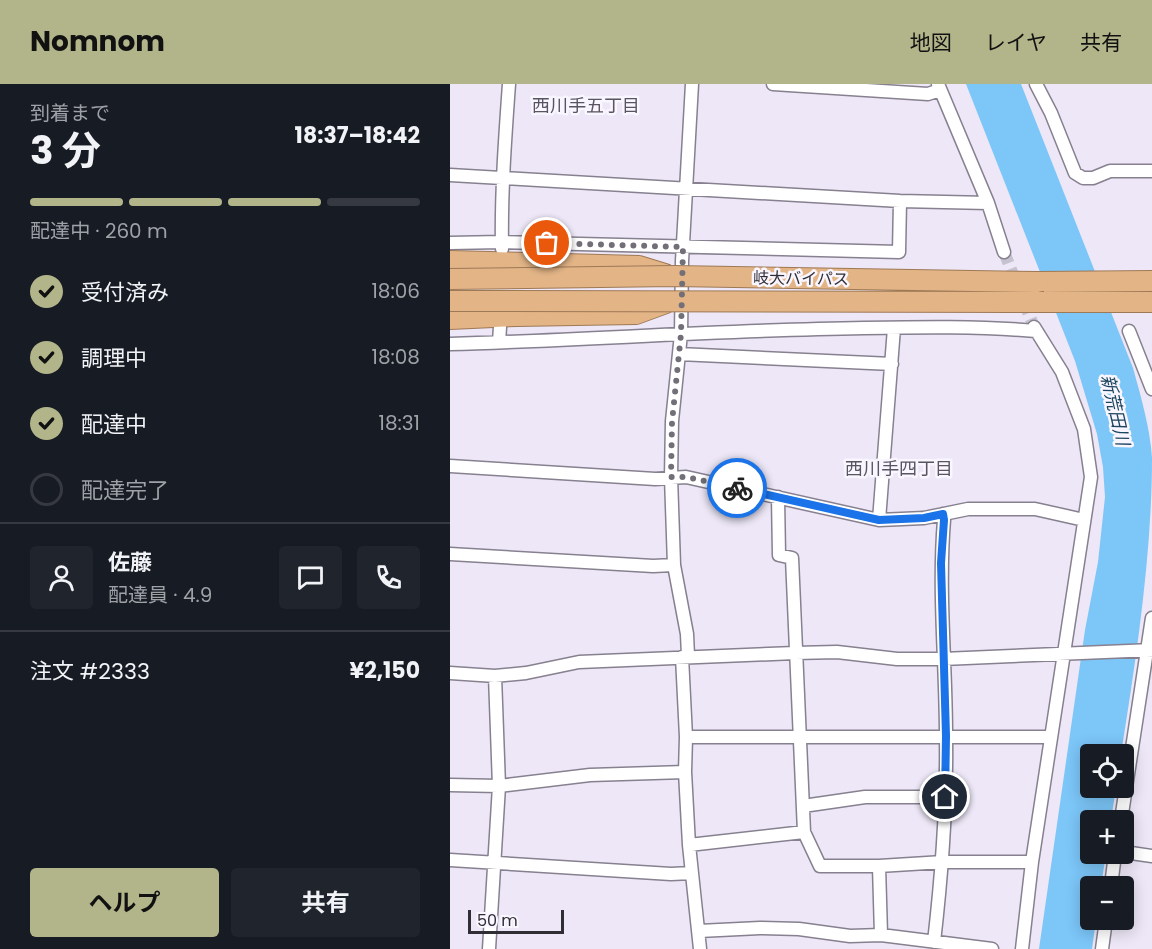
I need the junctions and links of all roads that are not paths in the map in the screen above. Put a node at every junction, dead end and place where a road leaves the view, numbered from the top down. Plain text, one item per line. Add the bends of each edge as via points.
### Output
1 (509, 84) edge
2 (692, 84) edge
3 (773, 84) edge
4 (1037, 85) edge
5 (939, 87) edge
6 (1152, 171) edge
7 (450, 175) edge
8 (503, 178) junction
9 (687, 189) junction
10 (900, 201) junction
11 (988, 203) junction
12 (501, 242) junction
13 (450, 243) edge
14 (683, 247) junction
15 (1004, 252) tunnel mouth
16 (502, 256) dead end
17 (450, 261) edge
18 (674, 276) junction
19 (450, 279) edge
20 (1152, 281) edge
21 (674, 300) junction
22 (450, 301) edge
23 (1152, 302) edge
24 (450, 320) edge
25 (500, 327) dead end
26 (894, 328) junction
27 (1129, 331) dead end
28 (681, 334) junction
29 (499, 342) junction
30 (450, 344) edge
31 (679, 354) junction
32 (891, 364) junction
33 (1152, 389) edge
34 (450, 466) edge
35 (671, 477) junction
36 (778, 497) junction
37 (943, 514) junction
38 (879, 520) junction
39 (1084, 520) junction
40 (450, 554) edge
41 (674, 565) junction
42 (1152, 618) edge
43 (1147, 650) edge
44 (795, 653) junction
45 (1070, 654) junction
46 (685, 657) junction
47 (943, 659) junction
48 (450, 674) edge
49 (495, 675) junction
50 (946, 736) junction
51 (686, 737) junction
52 (801, 737) junction
53 (1050, 737) junction
54 (686, 772) junction
55 (450, 784) edge
56 (499, 786) junction
57 (945, 797) junction
58 (803, 806) junction
59 (1123, 810) edge
60 (804, 832) junction
61 (689, 845) junction
62 (1134, 853) edge
63 (1152, 856) edge
64 (450, 860) edge
65 (495, 862) junction
66 (943, 862) junction
67 (1032, 862) junction
68 (879, 866) junction
69 (692, 873) junction
70 (1105, 930) edge
71 (699, 931) junction
72 (881, 935) junction
73 (934, 942) junction
74 (489, 949) edge
75 (700, 949) edge
76 (993, 949) edge
77 (1022, 949) edge
78 (1102, 949) edge

1 - 8 street
2 - 9 street
3 - 5 street via 928,94
4 - 6 street via 1075,173 1093,178 1110,171
5 - 11 street
7 - 8 street
8 - 9 street
8 - 12 street
9 - 10 street
9 - 14 street
10 - 11 street
10 - 14 street via 899,252
11 - 15 street
12 - 13 street
12 - 14 street
12 - 16 street
14 - 28 street
17 - 18 highway via 639,266
18 - 19 highway, 岐大バイパス, bridge
18 - 20 highway, 岐大バイパス, bridge
21 - 22 highway, 岐大バイパス, bridge
21 - 23 highway, 岐大バイパス, bridge
21 - 24 highway via 636,314
25 - 29 street
26 - 28 street
26 - 32 street
26 - 39 street via 1035,329 1062,372 1084,429 1091,477
27 - 33 street
28 - 29 street
28 - 31 street
29 - 30 street
31 - 32 street
31 - 35 street
32 - 38 street
34 - 35 street
35 - 36 street
35 - 41 street
36 - 38 street
36 - 44 street via 780,555 792,558
37 - 38 street
37 - 39 street via 968,509 1035,509
37 - 47 street
39 - 45 street
40 - 41 street
41 - 46 street via 687,634
42 - 43 street
43 - 45 street
43 - 59 street
44 - 46 street
44 - 47 street
44 - 52 street
45 - 47 street
45 - 53 street
46 - 49 street via 579,662
46 - 51 street
47 - 50 street
48 - 49 street
49 - 56 street
50 - 52 street
50 - 53 street
50 - 57 street
51 - 52 street
51 - 54 street
52 - 58 street
53 - 67 street
54 - 56 street via 590,775
54 - 61 street
55 - 56 street
56 - 65 street
57 - 58 street via 865,797
57 - 66 street
58 - 60 street
60 - 61 street
60 - 68 street via 820,866
61 - 69 street
62 - 63 street
64 - 65 street
65 - 69 street
65 - 74 street
66 - 67 street
66 - 68 street
66 - 73 street
67 - 77 street
68 - 72 street
69 - 71 street
70 - 78 street
71 - 72 street via 760,928
71 - 75 street
72 - 73 street
73 - 76 street

